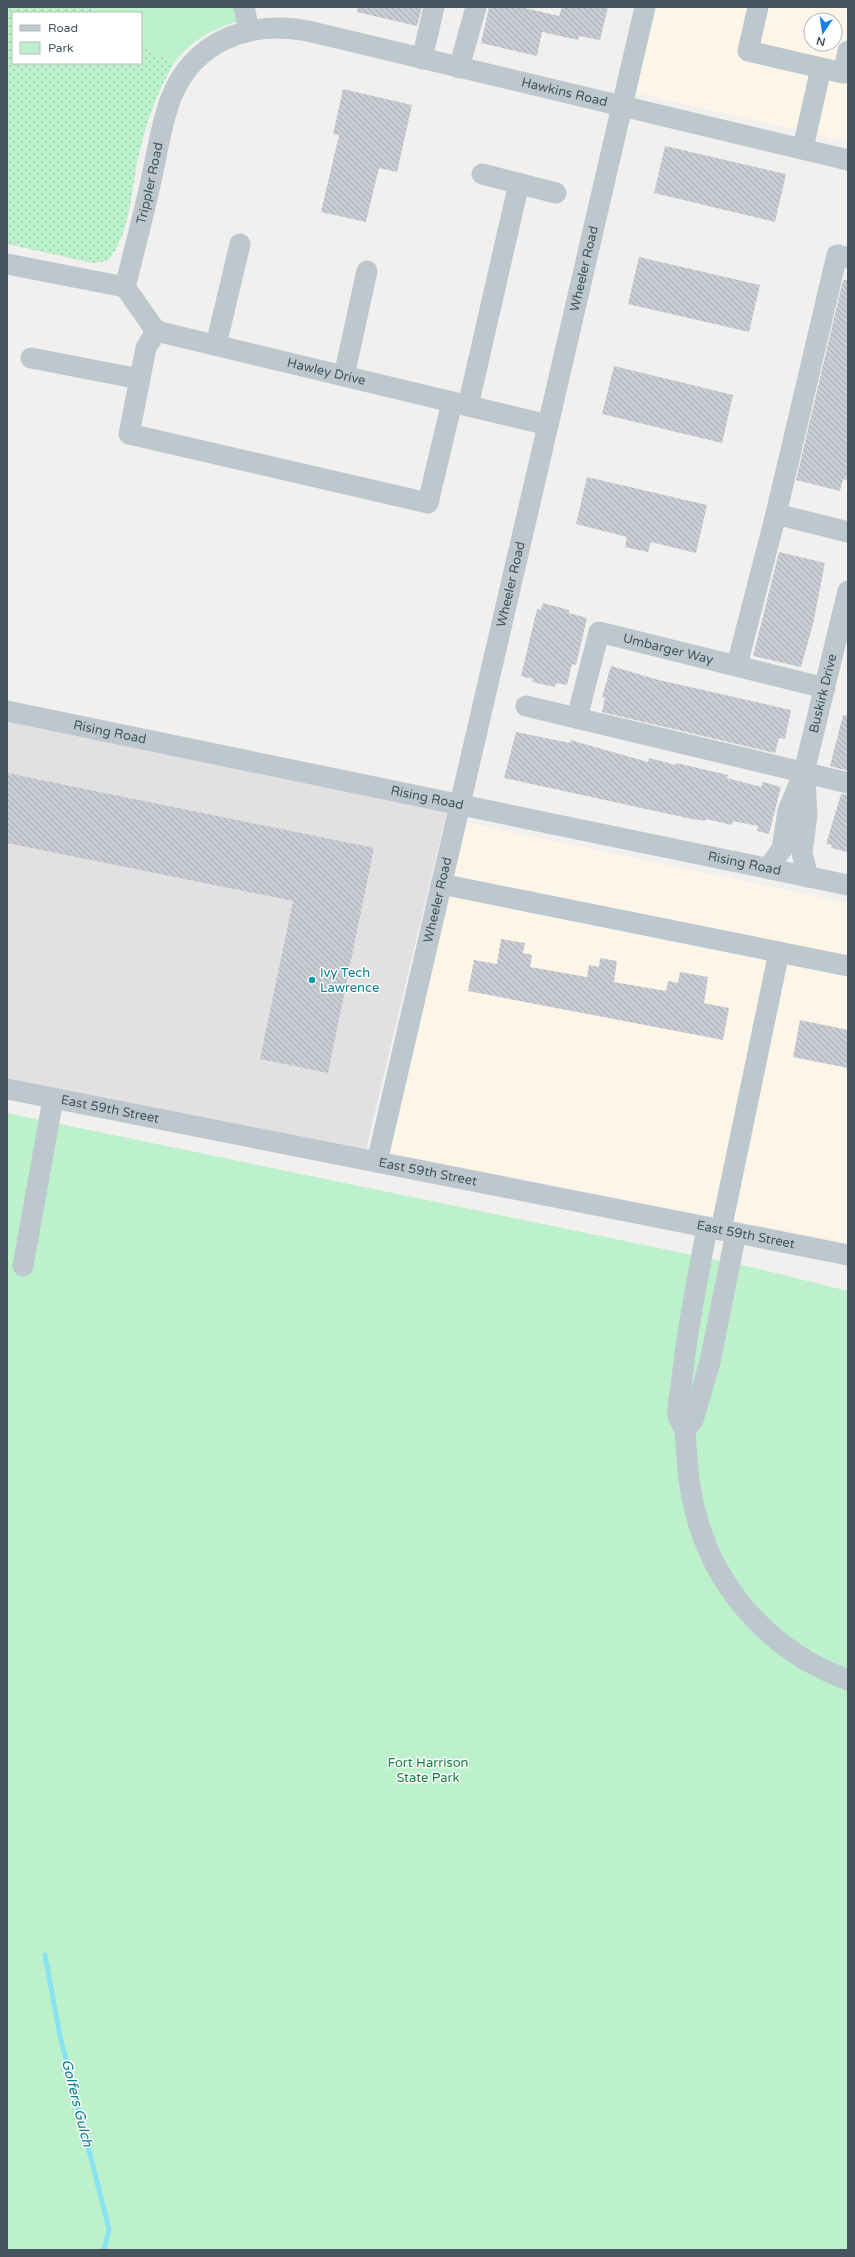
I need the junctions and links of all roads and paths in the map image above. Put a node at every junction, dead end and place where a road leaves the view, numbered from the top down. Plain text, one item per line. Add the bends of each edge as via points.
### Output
1 (244, 7) edge
2 (434, 7) edge
3 (476, 7) edge
4 (645, 7) edge
5 (758, 7) edge
6 (281, 27) joint
7 (249, 30) junction
8 (848, 51) edge
9 (422, 59) junction
10 (459, 68) junction
11 (820, 68) junction
12 (622, 104) junction
13 (803, 148) junction
14 (848, 160) edge
15 (482, 174) dead end
16 (519, 183) junction
17 (556, 193) dead end
18 (240, 244) dead end
19 (848, 258) edge
20 (7, 264) edge
21 (367, 271) dead end
22 (125, 287) junction
23 (156, 331) junction
24 (216, 345) junction
25 (31, 358) dead end
26 (344, 376) junction
27 (140, 379) junction
28 (460, 404) junction
29 (548, 425) junction
30 (776, 514) junction
31 (848, 532) edge
32 (848, 591) edge
33 (737, 665) junction
34 (825, 688) junction
35 (526, 706) dead end
36 (7, 711) edge
37 (577, 718) junction
38 (804, 772) junction
39 (848, 782) edge
40 (459, 805) junction
41 (768, 868) junction
42 (808, 877) junction
43 (441, 884) junction
44 (848, 885) edge
45 (779, 952) junction
46 (848, 966) edge
47 (7, 1089) edge
48 (53, 1099) junction
49 (377, 1162) junction
50 (722, 1230) junction
51 (848, 1255) edge
52 (23, 1266) dead end
53 (685, 1431) junction
54 (848, 1680) edge

1 - 7 street
2 - 9 street
3 - 10 street
4 - 12 street, Wheeler Road
5 - 11 street via 748,51
6 - 7 street, Trippler Road
6 - 9 street, Hawkins Road via 308,31
7 - 22 street, Trippler Road via 213,45 185,71 177,84 165,116
8 - 11 street via 843,73
9 - 10 street, Hawkins Road
10 - 12 street, Hawkins Road
11 - 13 street
12 - 13 street, Hawkins Road
12 - 29 street, Wheeler Road
13 - 14 street, Hawkins Road
15 - 16 street
16 - 17 street
16 - 28 street
18 - 24 street
19 - 30 street via 838,255
20 - 22 street
21 - 26 street
22 - 23 street
23 - 24 street, Hawley Drive
23 - 27 street via 146,348
24 - 26 street, Hawley Drive
25 - 27 street
26 - 28 street, Hawley Drive
27 - 28 street via 129,434 428,503
28 - 29 street, Hawley Drive
29 - 40 street, Wheeler Road
30 - 31 street
30 - 33 street
32 - 34 street, Buskirk Drive
33 - 34 street, Umbarger Way
33 - 37 street, Umbarger Way via 599,632
34 - 38 street, Buskirk Drive
35 - 37 street
36 - 40 street, Rising Road
37 - 38 street
38 - 39 street
38 - 41 street, Buskirk Drive via 788,811 782,849
38 - 42 street, Buskirk Drive via 807,815 802,853
40 - 41 street, Rising Road
40 - 43 street, Wheeler Road
41 - 42 street, Rising Road
42 - 44 street, Rising Road
43 - 45 street
43 - 49 street, Wheeler Road
45 - 46 street
45 - 50 street
47 - 48 street, East 59th Street
48 - 49 street, East 59th Street
48 - 52 street
49 - 50 street, East 59th Street
50 - 51 street, East 59th Street
50 - 53 street via 710,1362 693,1420
50 - 53 street via 685,1354 678,1416
53 - 54 street via 686,1464 695,1511 713,1561 731,1592 760,1626 781,1643 809,1662

